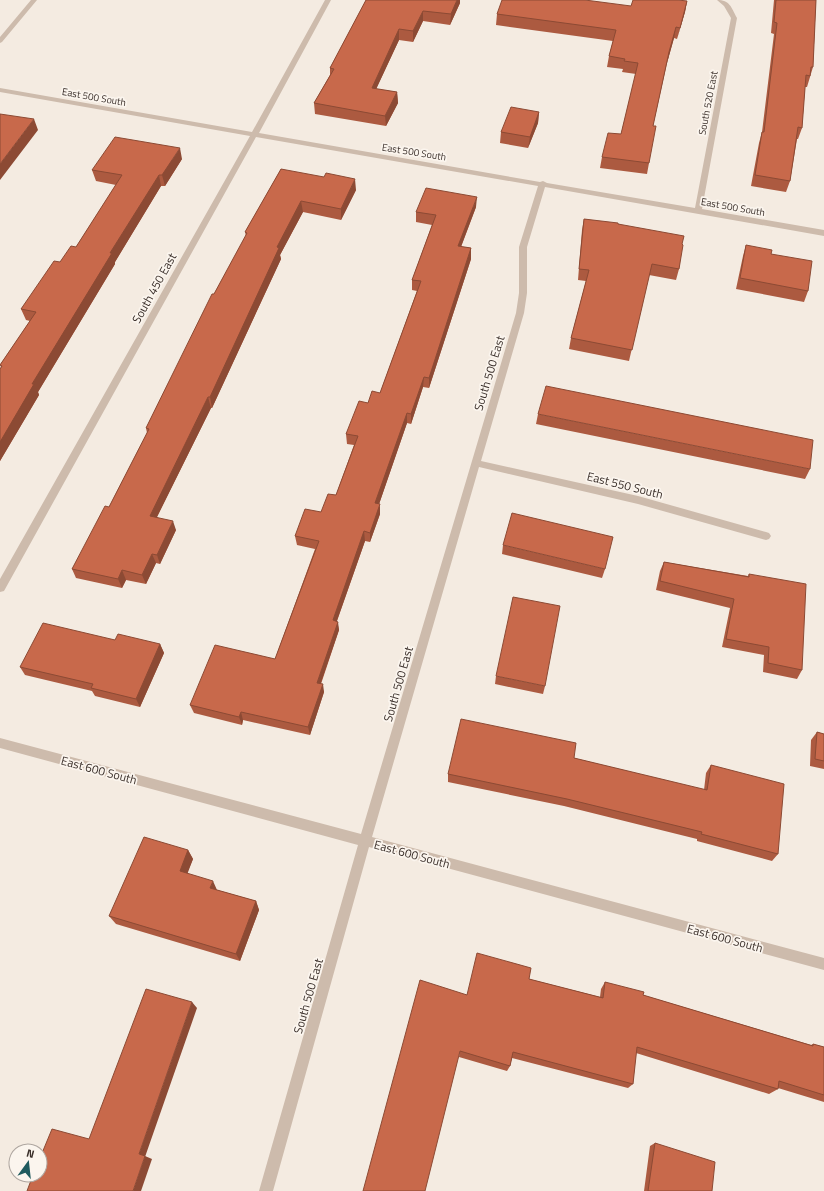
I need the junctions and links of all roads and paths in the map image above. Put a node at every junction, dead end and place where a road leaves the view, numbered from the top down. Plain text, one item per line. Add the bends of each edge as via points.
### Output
1 (34, 0) edge
2 (328, 0) edge
3 (722, 1) edge
4 (0, 41) edge
5 (0, 90) edge
6 (254, 135) junction
7 (543, 184) junction
8 (698, 211) junction
9 (824, 233) edge
10 (476, 463) junction
11 (766, 536) dead end
12 (0, 588) edge
13 (0, 743) edge
14 (365, 842) junction
15 (824, 964) edge
16 (266, 1191) edge

1 - 4 street
2 - 6 street, South 450 East
3 - 8 street, South 520 East via 734,18
5 - 6 street, East 500 South
6 - 7 street, East 500 South
6 - 12 street, South 450 East
7 - 8 street, East 500 South
7 - 10 street, South 500 East via 523,247 523,293 520,313
8 - 9 street, East 500 South
10 - 11 street, East 550 South via 638,500
10 - 14 street, South 500 East
13 - 14 street, East 600 South
14 - 15 street, East 600 South
14 - 16 street, South 500 East

